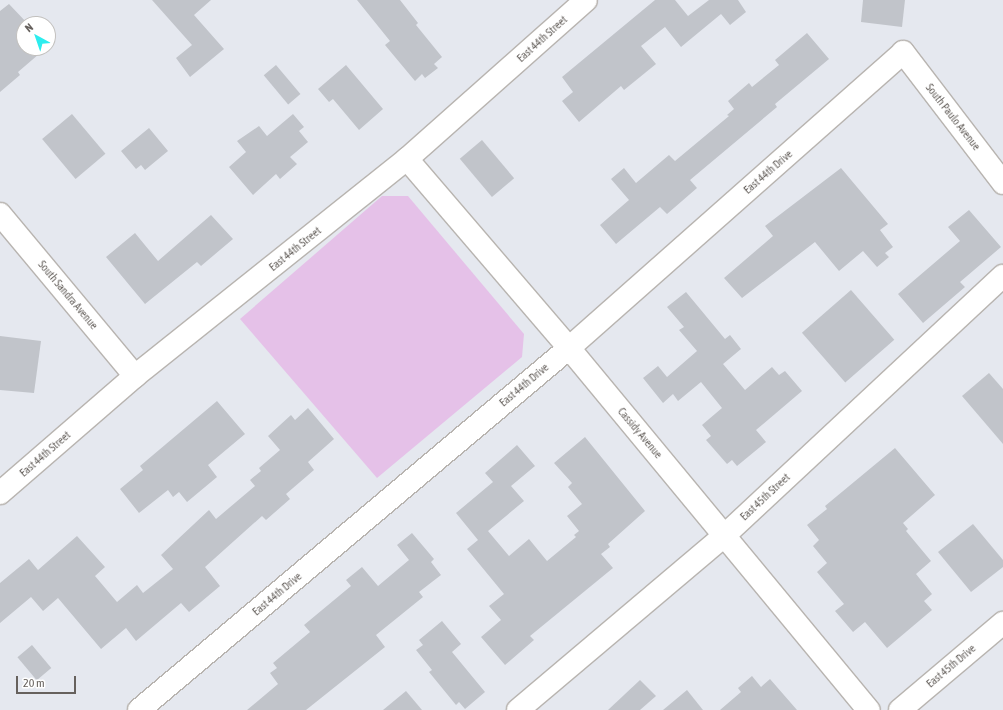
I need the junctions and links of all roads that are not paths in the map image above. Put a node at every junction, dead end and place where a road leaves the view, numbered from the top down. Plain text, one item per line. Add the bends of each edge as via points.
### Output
1 (586, 0) edge
2 (903, 52) joint
3 (407, 159) junction
4 (1003, 183) edge
5 (0, 214) edge
6 (1003, 276) edge
7 (569, 348) junction
8 (135, 376) junction
9 (0, 493) edge
10 (725, 535) junction
11 (1003, 623) edge
12 (139, 710) edge
13 (518, 710) edge
14 (869, 710) edge
15 (900, 710) edge

1 - 3 street, East 44th Street
2 - 4 street, South Paulo Avenue
2 - 7 street, East 44th Drive
3 - 7 street, Cassidy Avenue
3 - 8 street, East 44th Street
5 - 8 street, South Sandra Avenue
6 - 10 street, East 45th Street
7 - 10 street, Cassidy Avenue
7 - 12 street, East 44th Drive
8 - 9 street, East 44th Street
10 - 13 street, East 45th Street
10 - 14 street, Cassidy Avenue
11 - 15 street, East 45th Drive

